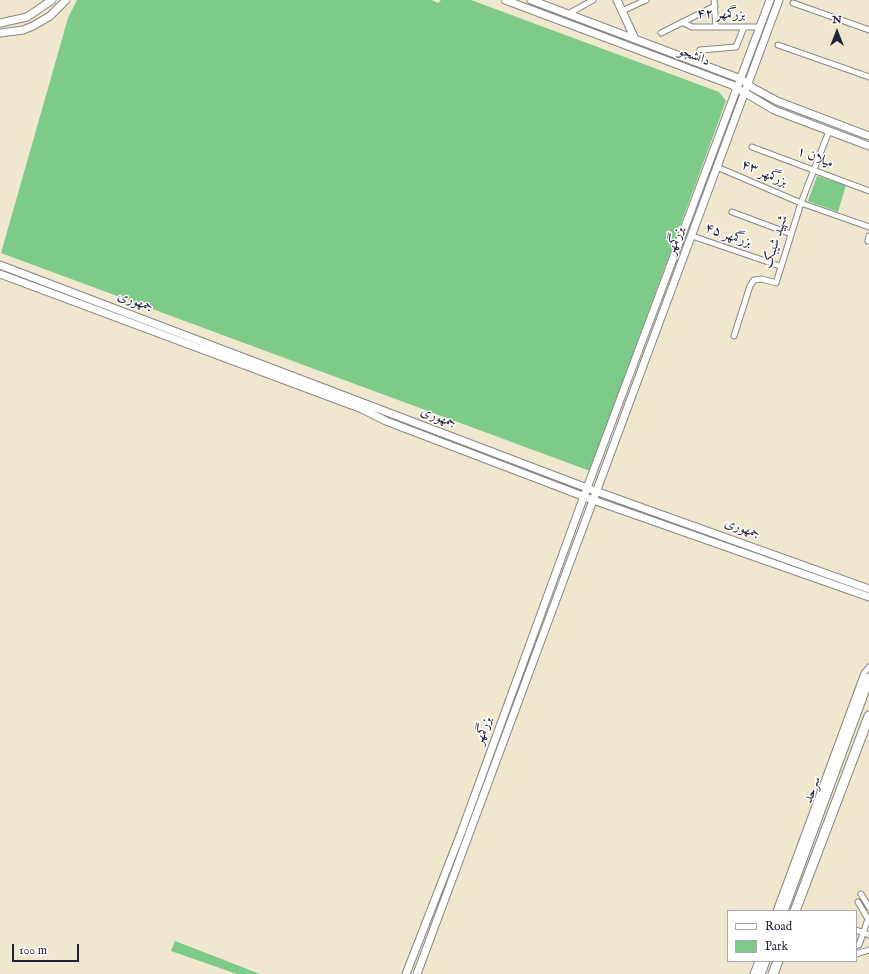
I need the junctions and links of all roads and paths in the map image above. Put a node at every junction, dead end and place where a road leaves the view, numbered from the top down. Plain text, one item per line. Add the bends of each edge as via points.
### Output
1 (52, 0) edge
2 (66, 0) edge
3 (505, 0) edge
4 (531, 0) edge
5 (617, 0) edge
6 (646, 0) edge
7 (770, 0) edge
8 (779, 0) edge
9 (591, 1) edge
10 (546, 3) edge
11 (714, 3) edge
12 (793, 3) dead end
13 (622, 11) junction
14 (568, 14) junction
15 (682, 22) junction
16 (0, 23) edge
17 (716, 27) junction
18 (744, 27) junction
19 (760, 27) junction
20 (869, 30) edge
21 (0, 33) edge
22 (661, 33) dead end
23 (635, 39) junction
24 (778, 45) dead end
25 (700, 50) dead end
26 (869, 77) edge
27 (741, 79) junction
28 (747, 84) junction
29 (741, 90) junction
30 (829, 131) junction
31 (869, 136) edge
32 (869, 146) edge
33 (752, 147) dead end
34 (717, 167) junction
35 (814, 171) junction
36 (869, 191) edge
37 (801, 202) junction
38 (732, 212) dead end
39 (869, 227) edge
40 (791, 234) junction
41 (682, 238) junction
42 (691, 238) junction
43 (0, 265) edge
44 (780, 266) junction
45 (0, 274) edge
46 (168, 328) junction
47 (164, 336) junction
48 (734, 336) dead end
49 (643, 339) junction
50 (652, 342) junction
51 (389, 414) junction
52 (386, 422) junction
53 (587, 488) junction
54 (597, 491) junction
55 (584, 496) junction
56 (593, 500) junction
57 (695, 525) junction
58 (692, 534) junction
59 (869, 589) edge
60 (550, 590) junction
61 (559, 594) junction
62 (869, 597) edge
63 (869, 667) edge
64 (869, 678) edge
65 (869, 716) edge
66 (861, 894) dead end
67 (858, 902) dead end
68 (869, 907) edge
69 (776, 910) edge
70 (783, 910) edge
71 (795, 910) edge
72 (857, 930) edge
73 (863, 933) junction
74 (869, 935) edge
75 (857, 946) edge
76 (869, 950) edge
77 (857, 954) edge
78 (758, 962) edge
79 (765, 962) edge
80 (778, 962) edge
81 (406, 974) edge
82 (417, 974) edge
83 (753, 974) edge
84 (760, 974) edge
85 (773, 974) edge

1 - 16 main road via 27,17
2 - 21 main road via 50,16 33,26
3 - 29 main road, دانشجو
4 - 10 main road, دانشجو
5 - 13 main road
6 - 13 street
7 - 19 main road, بزرگمهر
8 - 28 main road, بزرگمهر
9 - 14 street
10 - 14 main road, دانشجو
11 - 15 street
11 - 17 street
12 - 20 street
13 - 23 main road
14 - 23 main road, دانشجو
15 - 17 street, بزرگمهر ۴۲ via 692,27
15 - 22 street
17 - 18 street, بزرگمهر ۴۲
18 - 19 street, بزرگمهر ۴۲
18 - 25 street via 736,47
19 - 27 main road, بزرگمهر
23 - 27 main road, دانشجو
24 - 26 street
27 - 28 main road, دانشجو
27 - 29 main road, بزرگمهر
28 - 29 main road, بزرگمهر
28 - 31 main road, دانشجو via 777,101
29 - 30 main road, دانشجو via 774,110
29 - 34 main road, بزرگمهر
29 - 41 main road, بزرگمهر
30 - 32 main road, دانشجو
30 - 35 street, شهید شیبک
33 - 35 street, میلان ۱
34 - 37 street, بزرگمهر ۴۳
34 - 42 main road, بزرگمهر
35 - 36 street, میلان ۱
35 - 37 street, شهید شیبک
37 - 39 street, بزرگمهر ۴۳
37 - 40 street, شهید شیبک
38 - 40 street
40 - 44 street, شهید شیبک
41 - 42 main road
41 - 49 main road, بزرگمهر
42 - 44 street, بزرگمهر ۴۵
42 - 50 main road, بزرگمهر
43 - 46 main road, جمهوری
44 - 48 street, شهید شیبک via 776,283 762,279 754,280 750,286
45 - 47 main road, جمهوری
46 - 47 main road
46 - 51 main road, جمهوری
47 - 52 main road, جمهوری via 362,409
49 - 50 main road
49 - 53 main road, بزرگمهر
50 - 54 main road, بزرگمهر
51 - 52 main road
51 - 53 main road, جمهوری
52 - 55 main road, جمهوری
53 - 54 main road, جمهوری
53 - 55 main road, بزرگمهر
54 - 56 main road, بزرگمهر
54 - 57 main road, جمهوری
55 - 56 main road, جمهوری
55 - 60 main road, بزرگمهر
56 - 58 main road, جمهوری
56 - 61 main road, بزرگمهر
57 - 58 main road
57 - 59 main road, جمهوری
58 - 62 main road, جمهوری
60 - 61 main road
60 - 81 main road, بزرگمهر
61 - 82 main road, بزرگمهر
63 - 69 street via 864,673
64 - 70 highway, سرحد
65 - 71 highway, سرحد
66 - 68 street
67 - 73 street via 868,919
72 - 73 street
73 - 74 street
73 - 75 street via 860,945
76 - 77 street
78 - 83 street
79 - 84 highway
80 - 85 highway

